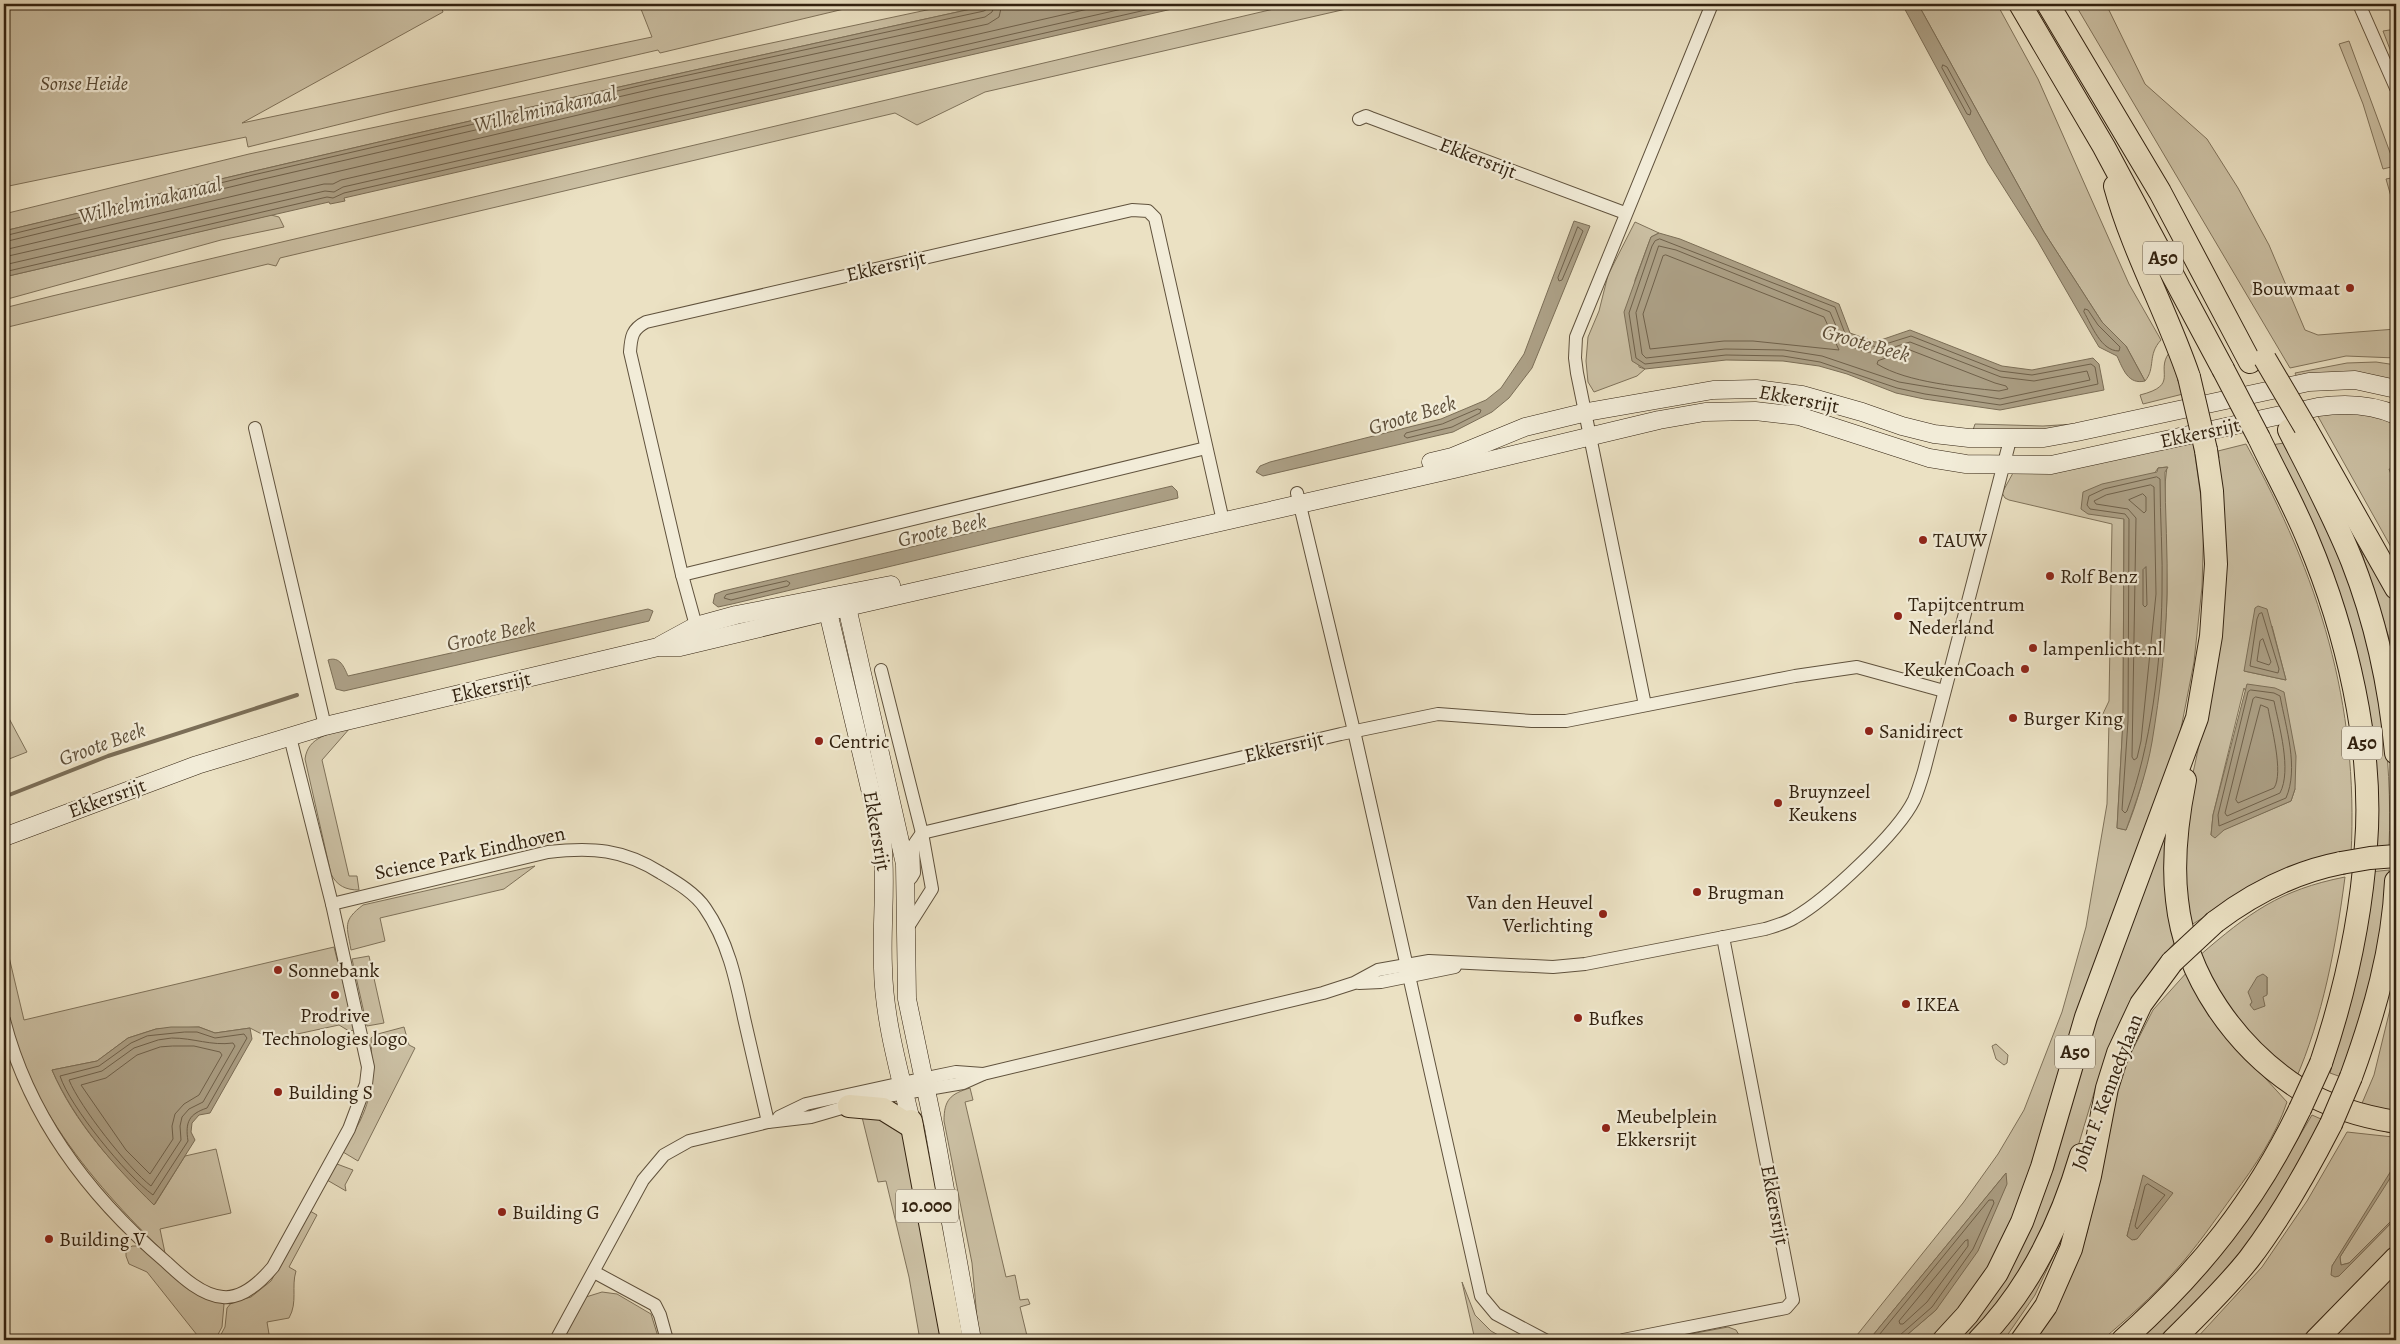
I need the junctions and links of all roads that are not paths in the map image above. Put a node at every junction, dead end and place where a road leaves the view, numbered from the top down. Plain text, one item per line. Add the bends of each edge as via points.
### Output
1 (1712, 4) edge
2 (2020, 4) edge
3 (2048, 4) edge
4 (2359, 4) edge
5 (2396, 88) edge
6 (1359, 119) dead end
7 (2104, 146) junction
8 (1625, 213) junction
9 (2396, 389) edge
10 (1587, 412) junction
11 (2396, 414) edge
12 (255, 428) dead end
13 (2260, 429) junction
14 (2297, 429) junction
15 (1592, 436) junction
16 (2010, 440) junction
17 (1206, 448) junction
18 (2003, 465) junction
19 (1298, 498) junction
20 (1222, 516) junction
21 (682, 575) junction
22 (2396, 588) edge
23 (842, 601) junction
24 (828, 612) junction
25 (698, 634) junction
26 (881, 670) dead end
27 (1944, 691) junction
28 (1645, 705) junction
29 (325, 726) junction
30 (1354, 731) junction
31 (290, 736) junction
32 (2186, 752) junction
33 (2396, 753) edge
34 (922, 833) junction
35 (4, 837) edge
36 (2396, 856) edge
37 (2396, 882) edge
38 (905, 889) junction
39 (332, 904) junction
40 (906, 930) junction
41 (1723, 937) junction
42 (1408, 970) junction
43 (4, 1020) edge
44 (7, 1044) edge
45 (924, 1084) junction
46 (903, 1088) junction
47 (849, 1106) junction
48 (2100, 1118) junction
49 (768, 1122) junction
50 (2396, 1122) edge
51 (911, 1124) junction
52 (2396, 1258) edge
53 (594, 1272) junction
54 (556, 1340) edge
55 (668, 1340) edge
56 (952, 1340) edge
57 (972, 1340) edge
58 (1545, 1340) edge
59 (1623, 1340) edge
60 (1944, 1340) edge
61 (1979, 1340) edge
62 (2022, 1340) edge
63 (2123, 1340) edge
64 (2173, 1340) edge
65 (2316, 1340) edge

1 - 8 street
2 - 7 highway, A50
3 - 14 highway, A50
4 - 5 street
6 - 8 street, Ekkersrijt via 1366,116
7 - 13 highway, A50, bridge via 2223,369
7 - 32 highway, A50, bridge via 2124,220 2162,304 2188,377 2206,450 2215,530 2214,596 2202,692
8 - 10 street via 1576,338 1575,358
9 - 16 main road, Ekkersrijt via 2355,380 2327,380 2077,432
10 - 15 street
10 - 16 main road, Ekkersrijt via 1674,395 1756,389 1802,395 1934,434
10 - 19 main road, Ekkersrijt via 1525,427 1452,457
11 - 13 main road, Ekkersrijt via 2362,405 2336,404
12 - 29 street
13 - 18 main road, Ekkersrijt via 2051,465
13 - 63 highway, A50, bridge via 2322,576 2346,655 2361,730 2366,844 2352,951 2339,1009 2321,1063 2269,1170 2225,1234 2186,1280
14 - 22 highway, A50
14 - 33 highway, A50 via 2367,604 2386,684
15 - 18 main road, Ekkersrijt via 1705,412 1755,411 1799,416 1929,458 1980,466
15 - 19 main road, Ekkersrijt via 1454,469
15 - 28 street
16 - 18 street
17 - 20 street, Ekkersrijt
17 - 21 street
17 - 21 street, Ekkersrijt via 1155,218 1148,211 1132,210 646,322 636,327 631,336 630,352
18 - 27 street
19 - 20 main road, Ekkersrijt
19 - 30 street
20 - 23 main road, Ekkersrijt
21 - 25 street, Ekkersrijt
23 - 24 main road, Ekkersrijt
23 - 25 main road, Ekkersrijt via 736,615
23 - 38 main road, Ekkersrijt / 10.000 via 899,829
24 - 25 main road, Ekkersrijt
24 - 46 main road, Ekkersrijt / 10.000 via 882,839 885,867 882,968
25 - 29 main road, Ekkersrijt via 658,647
26 - 34 street, Ekkersrijt
27 - 28 street, Ekkersrijt via 1857,667
27 - 41 street via 1914,799 1892,829 1814,906 1792,920
28 - 30 street, Ekkersrijt via 1566,721 1438,714
29 - 31 main road, Ekkersrijt
30 - 34 street, Ekkersrijt
30 - 42 street
31 - 35 main road, Ekkersrijt via 197,765
31 - 39 street
32 - 50 highway, A50 via 2188,761 2175,840 2177,902 2182,929 2205,988 2240,1038 2300,1089 2355,1112
32 - 60 highway, A50 via 2179,760 2086,1017 2022,1222 1997,1274
34 - 38 street, Ekkersrijt via 914,846 914,874
34 - 40 street, Ekkersrijt via 932,889
36 - 48 highway, John F. Kennedylaan, bridge via 2341,863 2288,879 2214,922 2172,962 2142,1004 2127,1031 2112,1071
37 - 64 highway, bridge via 2386,957 2372,1020 2331,1124 2295,1193 2248,1260
38 - 40 main road, Ekkersrijt / 10.000
39 - 44 street via 368,1067 366,1084 349,1129 273,1266 262,1280 246,1291 224,1298 196,1286 134,1235 77,1169 46,1123
39 - 49 street, Science Park Eindhoven via 548,852 582,848 611,851 650,866 680,884 704,907 719,932 732,965
40 - 45 main road, Ekkersrijt / 10.000 via 907,999
41 - 42 street via 1585,964 1533,967 1472,964
41 - 59 street, Ekkersrijt via 1793,1300 1786,1308
42 - 45 street via 1381,982 1354,983 983,1074 962,1083
42 - 58 street via 1481,1296 1496,1314
43 - 44 street
45 - 46 street
45 - 57 main road, Ekkersrijt / 10.000
46 - 47 street
46 - 49 street via 806,1104
46 - 51 main road, Ekkersrijt / 10.000
47 - 49 street
47 - 51 highway via 883,1109
48 - 61 highway, John F. Kennedylaan via 2086,1136 2052,1235 2022,1288
48 - 62 highway via 2090,1176 2071,1249 2046,1306
49 - 53 street via 688,1141 664,1155 643,1180
51 - 56 highway, Ekkersrijt / 10.000
52 - 65 highway
53 - 54 street
53 - 55 street via 654,1305

